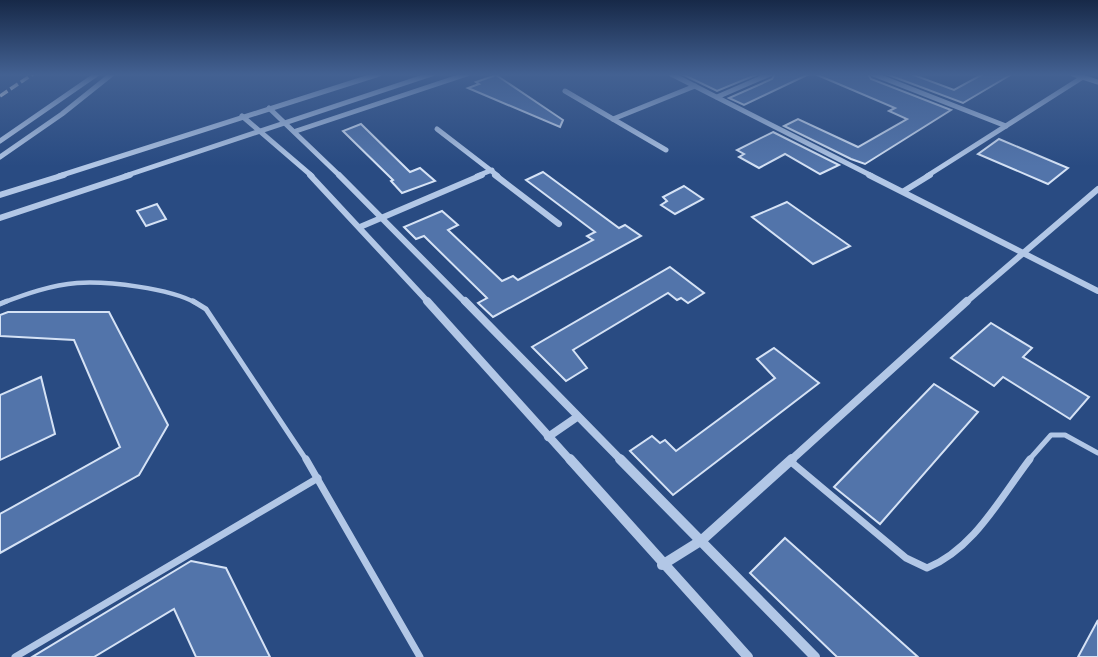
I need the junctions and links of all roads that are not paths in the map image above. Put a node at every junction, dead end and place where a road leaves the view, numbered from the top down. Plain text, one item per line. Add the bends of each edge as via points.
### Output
1 (53, 105) edge
2 (74, 105) edge
3 (280, 105) edge
4 (339, 105) edge
5 (375, 105) edge
6 (588, 105) edge
7 (649, 105) edge
8 (732, 105) edge
9 (951, 105) edge
10 (1040, 105) edge
11 (269, 108) junction
12 (242, 116) junction
13 (613, 119) junction
14 (286, 122) junction
15 (1006, 126) junction
16 (438, 129) dead end
17 (261, 131) junction
18 (296, 131) junction
19 (0, 141) edge
20 (666, 150) dead end
21 (0, 157) edge
22 (492, 170) junction
23 (1098, 189) edge
24 (904, 191) junction
25 (0, 195) edge
26 (0, 218) edge
27 (382, 218) junction
28 (559, 224) dead end
29 (360, 227) junction
30 (1021, 252) junction
31 (1098, 291) edge
32 (0, 304) edge
33 (578, 417) junction
34 (548, 438) junction
35 (1098, 453) edge
36 (790, 461) junction
37 (318, 478) junction
38 (702, 540) junction
39 (662, 565) junction
40 (15, 657) edge
41 (420, 657) edge
42 (748, 657) edge
43 (815, 657) edge

1 - 19 street
2 - 21 street
3 - 11 street
4 - 14 street
5 - 18 street
6 - 13 street
7 - 13 street
8 - 24 street
9 - 15 street
10 - 15 street
11 - 12 street
11 - 14 street
12 - 17 street
12 - 25 street
13 - 20 street
14 - 17 street
14 - 18 street
15 - 24 street
16 - 22 street
17 - 26 street
17 - 29 street
18 - 27 street
22 - 27 street
22 - 28 street
23 - 30 street
24 - 30 street
27 - 29 street
27 - 33 street
29 - 34 street
30 - 31 street
30 - 36 street
32 - 37 lane via 30,292 77,283 155,289 185,297 206,309
33 - 34 street
33 - 38 street
34 - 39 street
35 - 36 lane via 1065,435 1051,435 946,561 927,568 906,558
36 - 38 street
37 - 40 lane
37 - 41 lane
38 - 39 street
38 - 43 street
39 - 42 street

